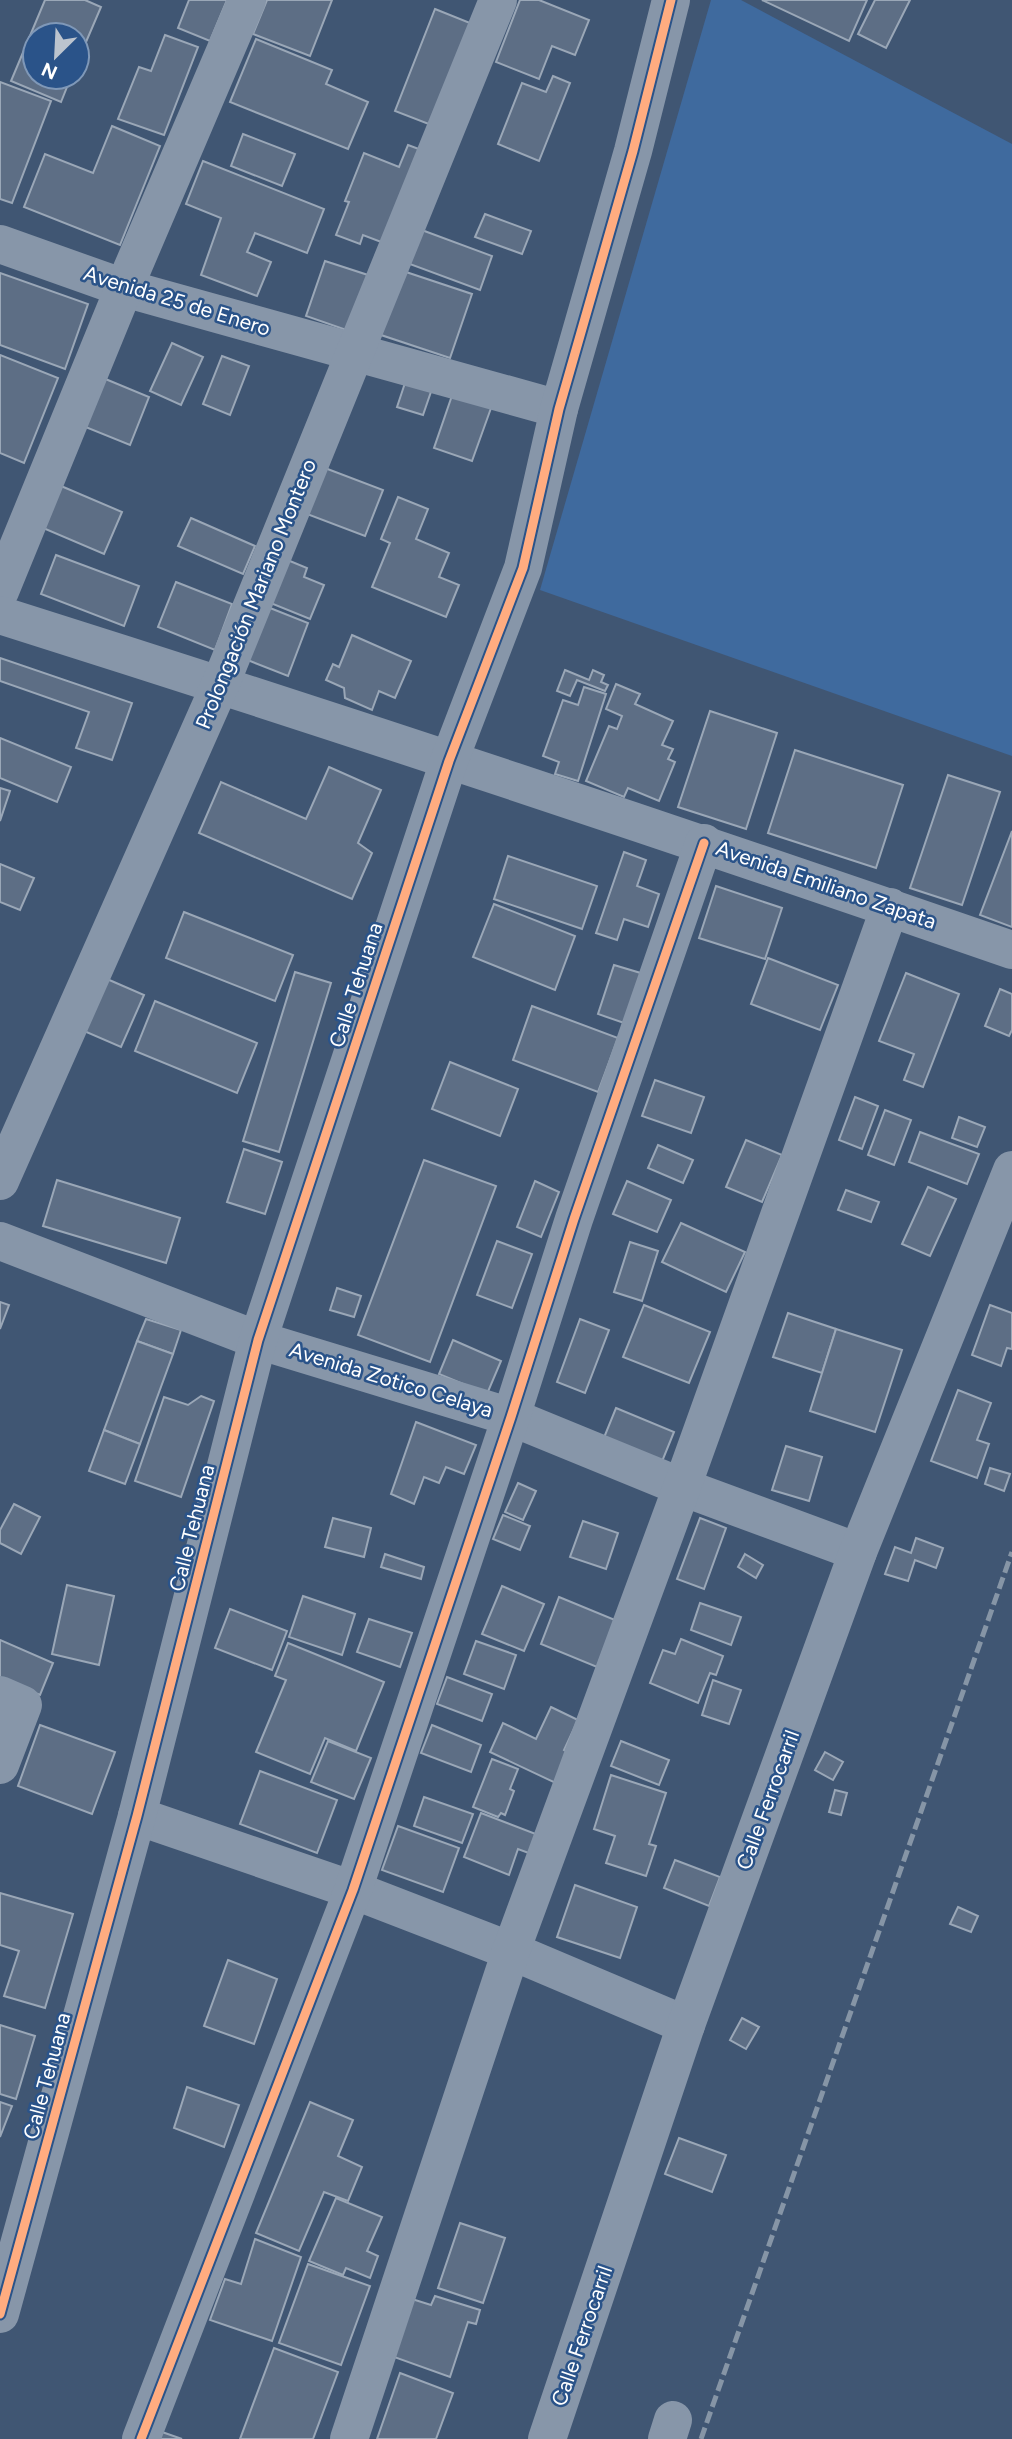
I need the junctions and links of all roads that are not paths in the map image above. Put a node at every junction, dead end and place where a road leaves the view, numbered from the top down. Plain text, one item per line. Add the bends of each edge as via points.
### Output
1 (247, 0) edge
2 (671, 0) edge
3 (495, 1) edge
4 (0, 244) edge
5 (124, 288) junction
6 (355, 353) junction
7 (559, 409) junction
8 (0, 591) edge
9 (0, 615) edge
10 (220, 685) junction
11 (449, 761) junction
12 (704, 843) junction
13 (890, 907) junction
14 (1012, 950) edge
15 (1012, 1170) edge
16 (0, 1181) edge
17 (0, 1241) edge
18 (258, 1340) junction
19 (511, 1417) junction
20 (682, 1487) junction
21 (858, 1552) junction
22 (0, 1695) edge
23 (0, 1766) edge
24 (137, 1816) junction
25 (353, 1890) junction
26 (511, 1951) junction
27 (686, 2025) junction
28 (0, 2309) edge
29 (141, 2439) edge
30 (349, 2439) edge
31 (547, 2439) edge

1 - 5 street
2 - 7 street, Calle Tehuana
3 - 6 street, Prolongación Mariano Montero
4 - 5 street, Avenida 25 de Enero
5 - 6 street, Avenida 25 de Enero
5 - 8 street
6 - 7 street, Avenida 25 de Enero
6 - 10 street, Prolongación Mariano Montero
7 - 11 street, Calle Tehuana via 523,568
9 - 10 street, Avenida Emiliano Zapata
10 - 11 street, Avenida Emiliano Zapata
10 - 16 street, Prolongación Mariano Montero
11 - 12 street, Avenida Emiliano Zapata
11 - 18 street, Calle Tehuana
12 - 13 street, Avenida Emiliano Zapata
12 - 19 street
13 - 14 street, Avenida Emiliano Zapata
13 - 20 street
15 - 21 street, Calle Ferrocarril
17 - 18 street, Avenida Zotico Celaya
18 - 19 street, Avenida Zotico Celaya
18 - 24 street, Calle Tehuana
19 - 20 street, Avenida Zotico Celaya
19 - 25 street
20 - 21 street, Avenida Zotico Celaya
20 - 26 street
21 - 27 street, Calle Ferrocarril
22 - 23 street via 23,1705
24 - 25 street
24 - 28 street, Calle Tehuana
25 - 26 street
25 - 29 street
26 - 27 street
26 - 30 street
27 - 31 street, Calle Ferrocarril

